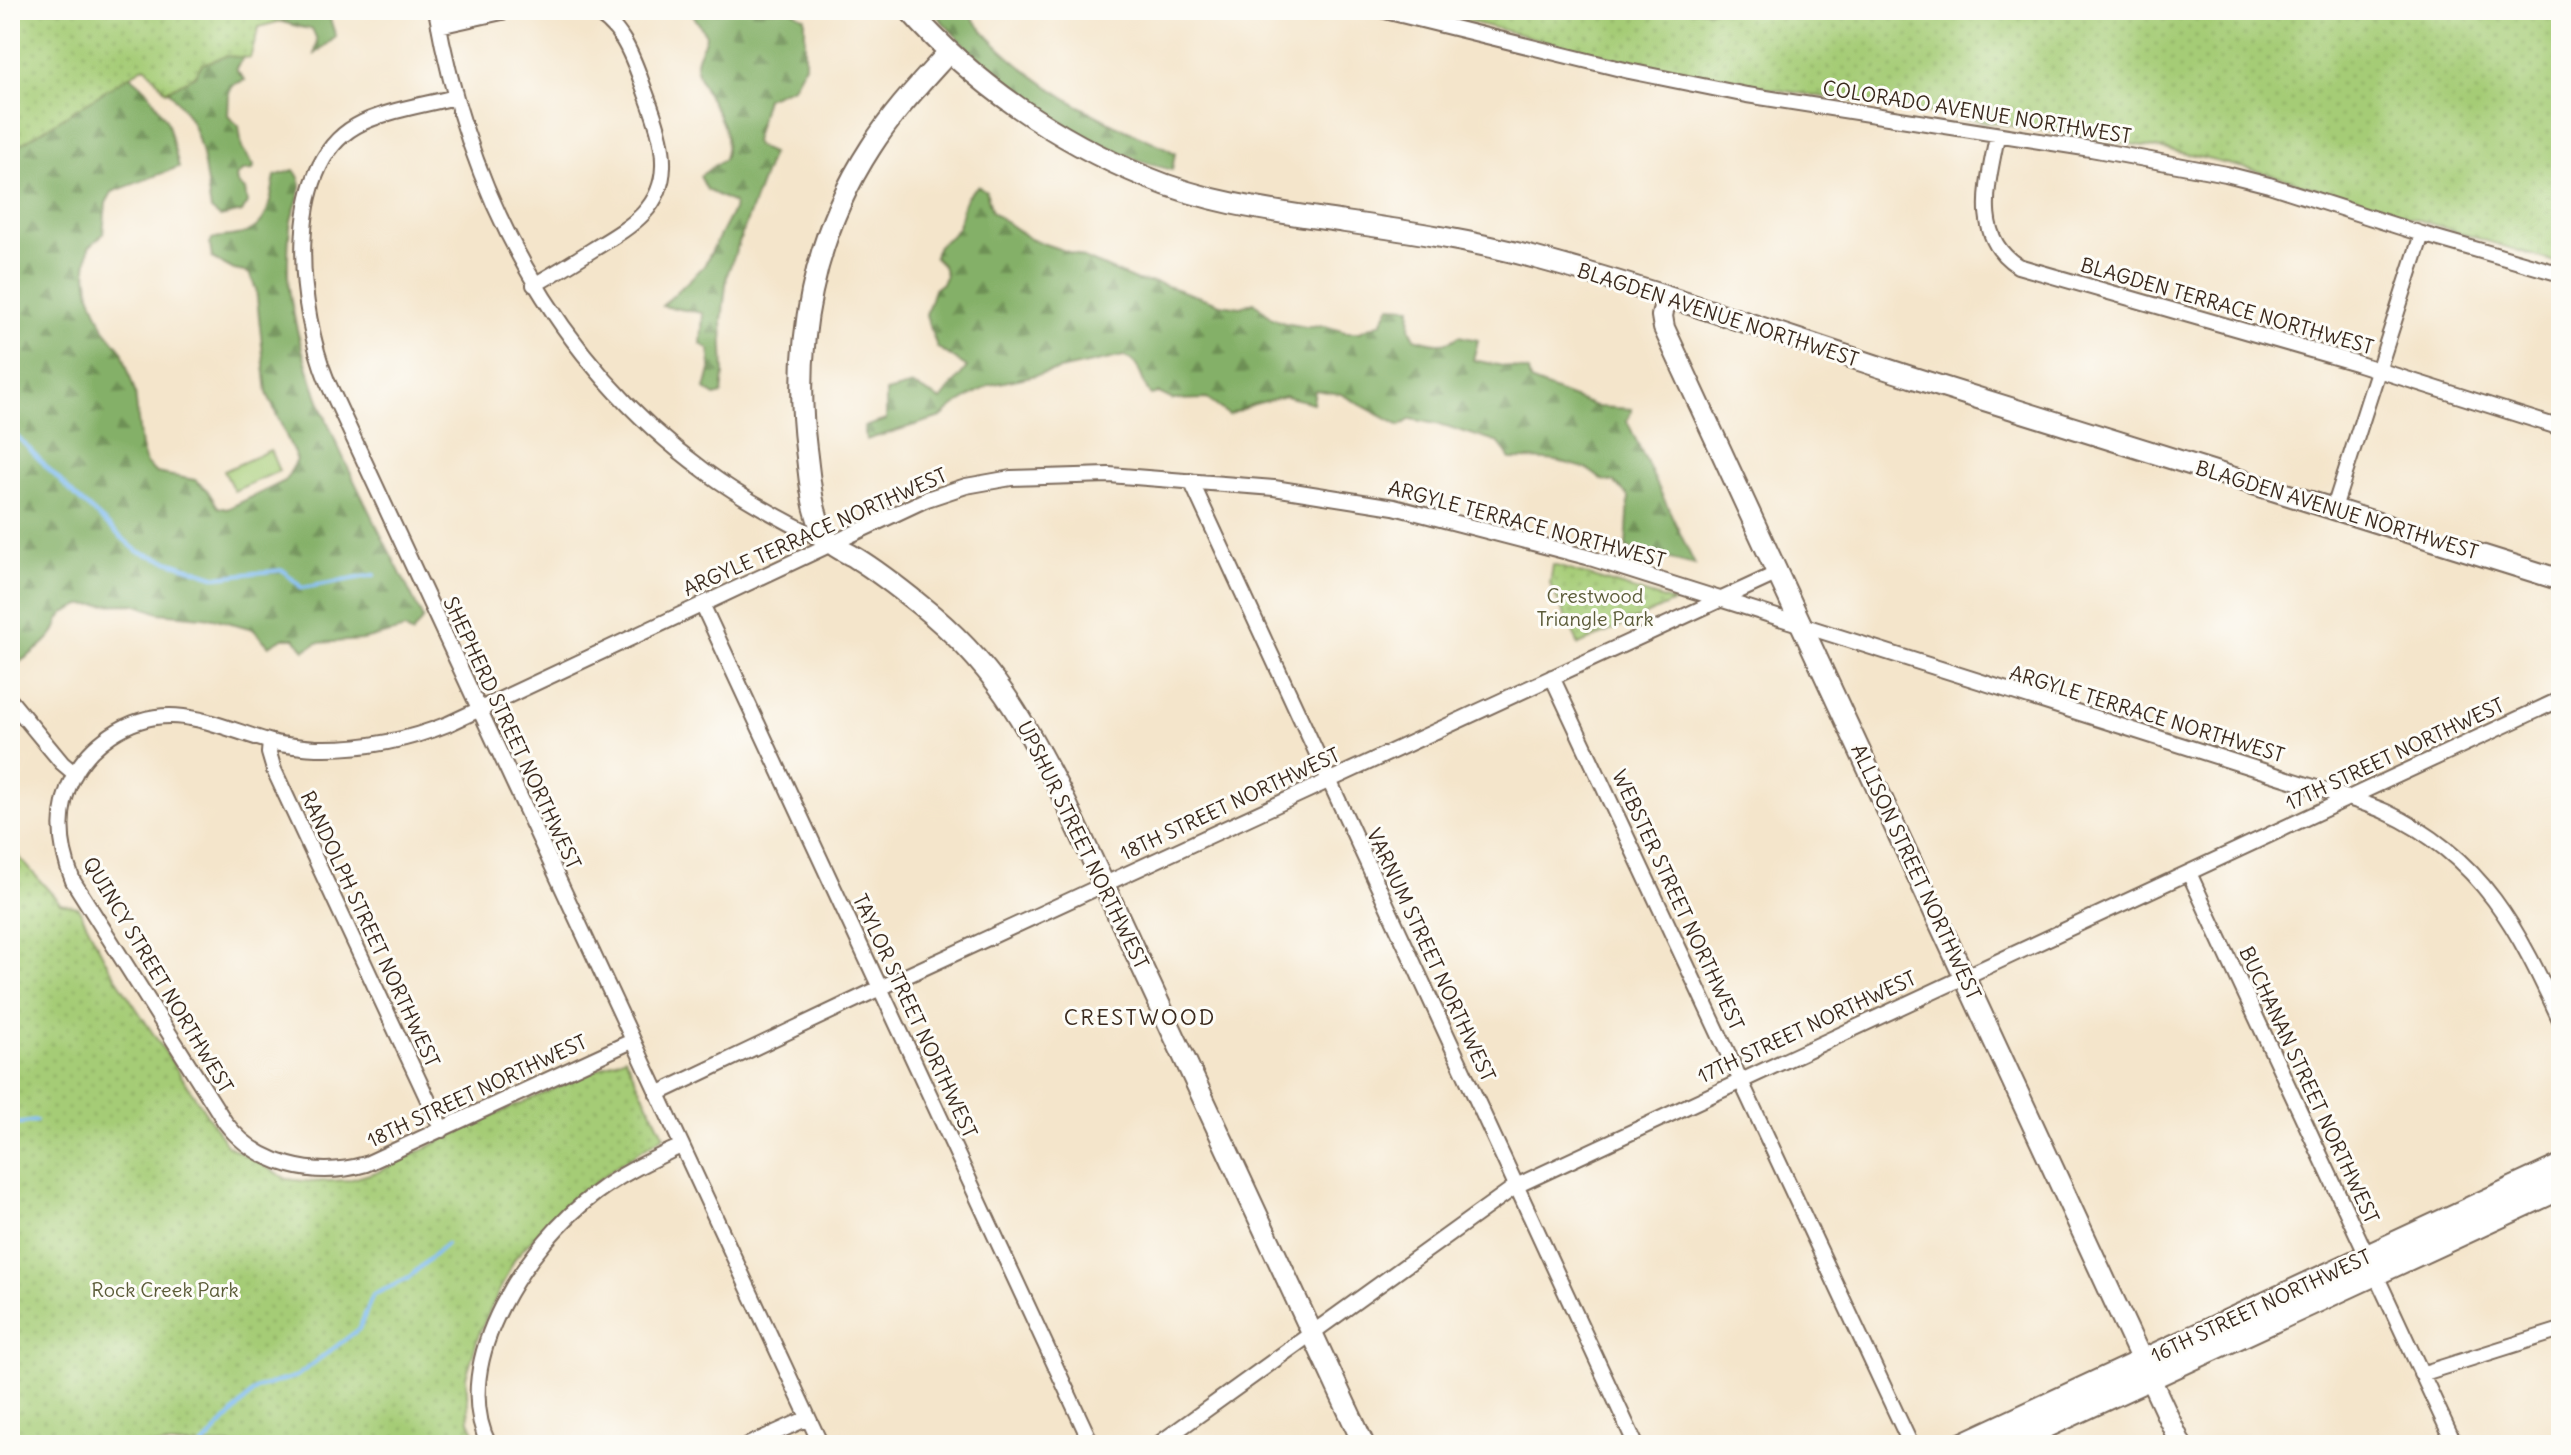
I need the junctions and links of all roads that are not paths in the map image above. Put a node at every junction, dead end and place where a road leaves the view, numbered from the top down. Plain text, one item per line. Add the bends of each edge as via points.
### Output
1 (436, 10) edge
2 (511, 10) edge
3 (590, 10) edge
4 (909, 10) edge
5 (1381, 10) edge
6 (439, 26) junction
7 (948, 53) junction
8 (455, 97) junction
9 (1997, 136) junction
10 (2422, 234) junction
11 (2561, 274) edge
12 (534, 285) junction
13 (1666, 297) junction
14 (2378, 371) junction
15 (2561, 428) edge
16 (1191, 481) junction
17 (2334, 508) junction
18 (832, 544) junction
19 (1778, 573) junction
20 (2561, 580) edge
21 (1720, 599) junction
22 (702, 604) junction
23 (1802, 625) junction
24 (1552, 677) junction
25 (2561, 699) edge
26 (10, 700) edge
27 (479, 709) junction
28 (270, 742) junction
29 (75, 774) junction
30 (1328, 781) junction
31 (2347, 798) junction
32 (2189, 873) junction
33 (1104, 885) junction
34 (1964, 977) junction
35 (880, 988) junction
36 (2561, 1022) edge
37 (632, 1041) junction
38 (1740, 1080) junction
39 (657, 1094) junction
40 (442, 1130) junction
41 (681, 1146) junction
42 (289, 1165) joint
43 (2561, 1166) edge
44 (1516, 1186) junction
45 (2561, 1188) edge
46 (2371, 1266) junction
47 (2561, 1330) edge
48 (1312, 1333) junction
49 (2146, 1370) junction
50 (2421, 1374) junction
51 (808, 1418) junction
52 (489, 1445) edge
53 (748, 1445) edge
54 (821, 1445) edge
55 (1092, 1445) edge
56 (1157, 1445) edge
57 (1364, 1445) edge
58 (1636, 1445) edge
59 (1911, 1445) edge
60 (1961, 1445) edge
61 (2006, 1445) edge
62 (2181, 1445) edge
63 (2455, 1445) edge

1 - 6 street, UPSHUR STREET NORTHWEST
2 - 6 street
3 - 12 street via 619,34 640,78 661,146 660,187 635,223
4 - 7 street, BLAGDEN AVENUE NORTHWEST
5 - 9 street, COLORADO AVENUE NORTHWEST via 1643,74
6 - 8 street, UPSHUR STREET NORTHWEST
7 - 13 street, BLAGDEN AVENUE NORTHWEST via 1079,146 1179,190 1260,210 1393,229 1531,257
7 - 18 street via 905,100 861,163 835,216 815,278 803,349 802,409 817,517
8 - 12 street, UPSHUR STREET NORTHWEST via 488,191
8 - 27 street, SHEPHERD STREET NORTHWEST via 369,120 336,142 318,171 310,198 303,273 323,373
9 - 10 street, COLORADO AVENUE NORTHWEST via 2226,174
9 - 14 street, BLAGDEN TERRACE NORTHWEST via 1986,213 1993,239 2012,262
10 - 11 street, COLORADO AVENUE NORTHWEST
10 - 14 street
12 - 18 street, UPSHUR STREET NORTHWEST via 592,366 656,432 714,478
13 - 17 street, BLAGDEN AVENUE NORTHWEST
13 - 19 street, ALLISON STREET NORTHWEST via 1664,328
14 - 15 street, BLAGDEN TERRACE NORTHWEST
14 - 17 street
16 - 18 street, ARGYLE TERRACE NORTHWEST via 1109,475 993,481 938,495
16 - 21 street, ARGYLE TERRACE NORTHWEST via 1394,507
16 - 30 street, VARNUM STREET NORTHWEST
17 - 20 street, BLAGDEN AVENUE NORTHWEST
18 - 22 street, ARGYLE TERRACE NORTHWEST
18 - 33 street, UPSHUR STREET NORTHWEST via 929,612 994,680 1035,739
19 - 21 street, 18TH STREET NORTHWEST
19 - 23 street, ALLISON STREET NORTHWEST
21 - 23 street, ARGYLE TERRACE NORTHWEST
21 - 24 street, 18TH STREET NORTHWEST
22 - 27 street, ARGYLE TERRACE NORTHWEST
22 - 35 street, TAYLOR STREET NORTHWEST
23 - 31 street, ARGYLE TERRACE NORTHWEST
23 - 34 street, ALLISON STREET NORTHWEST
24 - 30 street, 18TH STREET NORTHWEST
24 - 38 street, WEBSTER STREET NORTHWEST
25 - 31 street, 17TH STREET NORTHWEST
26 - 29 street
27 - 28 street, ARGYLE TERRACE NORTHWEST via 419,734 377,744 319,748
27 - 37 street, SHEPHERD STREET NORTHWEST
28 - 29 street, ARGYLE TERRACE NORTHWEST via 200,718 159,716 107,737
28 - 40 street, RANDOLPH STREET NORTHWEST via 274,770
29 - 42 street, QUINCY STREET NORTHWEST via 64,803 62,840 80,894 228,1126 254,1149
30 - 33 street, 18TH STREET NORTHWEST
30 - 44 street, VARNUM STREET NORTHWEST
31 - 32 street, 17TH STREET NORTHWEST
31 - 36 street, ARGYLE TERRACE NORTHWEST via 2422,832 2480,880 2521,938
32 - 34 street, 17TH STREET NORTHWEST
32 - 46 street, BUCHANAN STREET NORTHWEST
33 - 35 street, 18TH STREET NORTHWEST
33 - 48 street, UPSHUR STREET NORTHWEST
34 - 38 street, 17TH STREET NORTHWEST
34 - 49 street, ALLISON STREET NORTHWEST
35 - 39 street, 18TH STREET NORTHWEST
35 - 55 street, TAYLOR STREET NORTHWEST
37 - 39 street, SHEPHERD STREET NORTHWEST
37 - 40 street, 18TH STREET NORTHWEST
38 - 44 street, 17TH STREET NORTHWEST
38 - 59 street, WEBSTER STREET NORTHWEST
39 - 41 street, SHEPHERD STREET NORTHWEST
40 - 42 street, 18TH STREET NORTHWEST via 352,1168
41 - 51 street, SHEPHERD STREET NORTHWEST
41 - 52 street via 595,1193 526,1268 499,1314 483,1356 478,1412
43 - 46 main road, 16TH STREET NORTHWEST
44 - 48 street, 17TH STREET NORTHWEST
44 - 58 street, VARNUM STREET NORTHWEST
45 - 46 main road, 16TH STREET NORTHWEST
46 - 49 main road, 16TH STREET NORTHWEST
46 - 50 street, BUCHANAN STREET NORTHWEST
47 - 50 street
48 - 56 street, 17TH STREET NORTHWEST
48 - 57 street, UPSHUR STREET NORTHWEST
49 - 60 main road, 16TH STREET NORTHWEST
49 - 61 main road, 16TH STREET NORTHWEST
49 - 62 street, ALLISON STREET NORTHWEST
50 - 63 street, BUCHANAN STREET NORTHWEST
51 - 53 street
51 - 54 street, SHEPHERD STREET NORTHWEST

